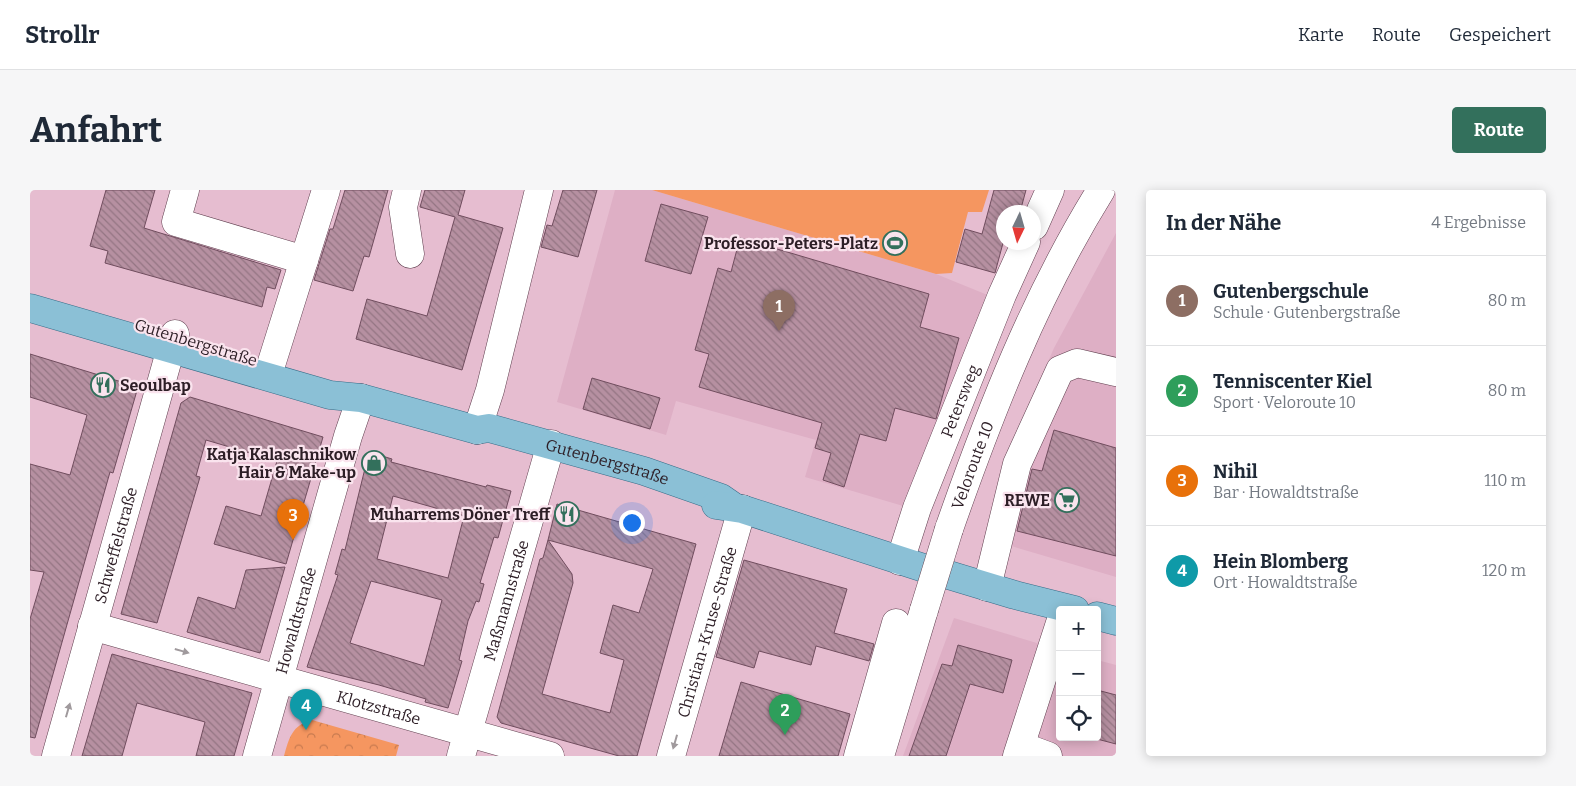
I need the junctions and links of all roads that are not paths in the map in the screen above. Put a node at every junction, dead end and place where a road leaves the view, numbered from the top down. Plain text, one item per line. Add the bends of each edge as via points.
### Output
1 (185, 190) edge
2 (326, 190) edge
3 (407, 190) edge
4 (539, 190) edge
5 (1050, 190) edge
6 (1101, 190) edge
7 (1041, 210) edge
8 (1022, 250) edge
9 (410, 254) dead end
10 (304, 260) junction
11 (30, 290) edge
12 (30, 308) edge
13 (172, 341) junction
14 (271, 365) junction
15 (1116, 372) edge
16 (361, 398) junction
17 (477, 430) junction
18 (549, 450) junction
19 (738, 508) junction
20 (900, 561) junction
21 (987, 587) junction
22 (1056, 609) edge
23 (1101, 617) edge
24 (1116, 620) edge
25 (896, 623) dead end
26 (92, 626) junction
27 (1056, 642) edge
28 (279, 679) junction
29 (464, 744) edge
30 (1019, 751) edge
31 (56, 756) edge
32 (257, 756) edge
33 (550, 756) edge
34 (671, 756) edge
35 (858, 756) edge
36 (880, 756) edge
37 (1048, 756) edge

1 - 10 street via 176,222
2 - 10 street
3 - 9 street via 402,207
4 - 17 street via 494,375
5 - 7 street
6 - 36 street, Veloroute 10, bridge via 1057,265 993,408 949,529
8 - 20 street, Petersweg via 917,508
10 - 14 street
11 - 13 main road, Gutenbergstraße
12 - 13 main road, Gutenbergstraße
13 - 14 main road, Gutenbergstraße
13 - 16 main road, Gutenbergstraße via 330,395
13 - 26 street, Schweffelstraße
14 - 16 main road, Gutenbergstraße via 333,384
15 - 21 street via 1077,363 1060,370 1017,464
16 - 17 main road, Gutenbergstraße
16 - 28 street, Howaldtstraße
17 - 18 main road, Gutenbergstraße via 489,428
18 - 19 main road, Gutenbergstraße via 653,474 721,498
18 - 29 street, Maßmannstraße
19 - 20 main road, Gutenbergstraße
19 -> 34 street, Christian-Kruse-Straße
20 - 21 main road, Gutenbergstraße
21 - 22 main road, Gutenbergstraße
23 - 24 main road
25 - 35 street
26 -> 28 street, Klotzstraße
31 -> 26 street, Schweffelstraße
27 - 30 street
28 - 29 street, Klotzstraße
28 - 32 street, Howaldtstraße
29 - 33 street, Klotzstraße
30 - 37 street

